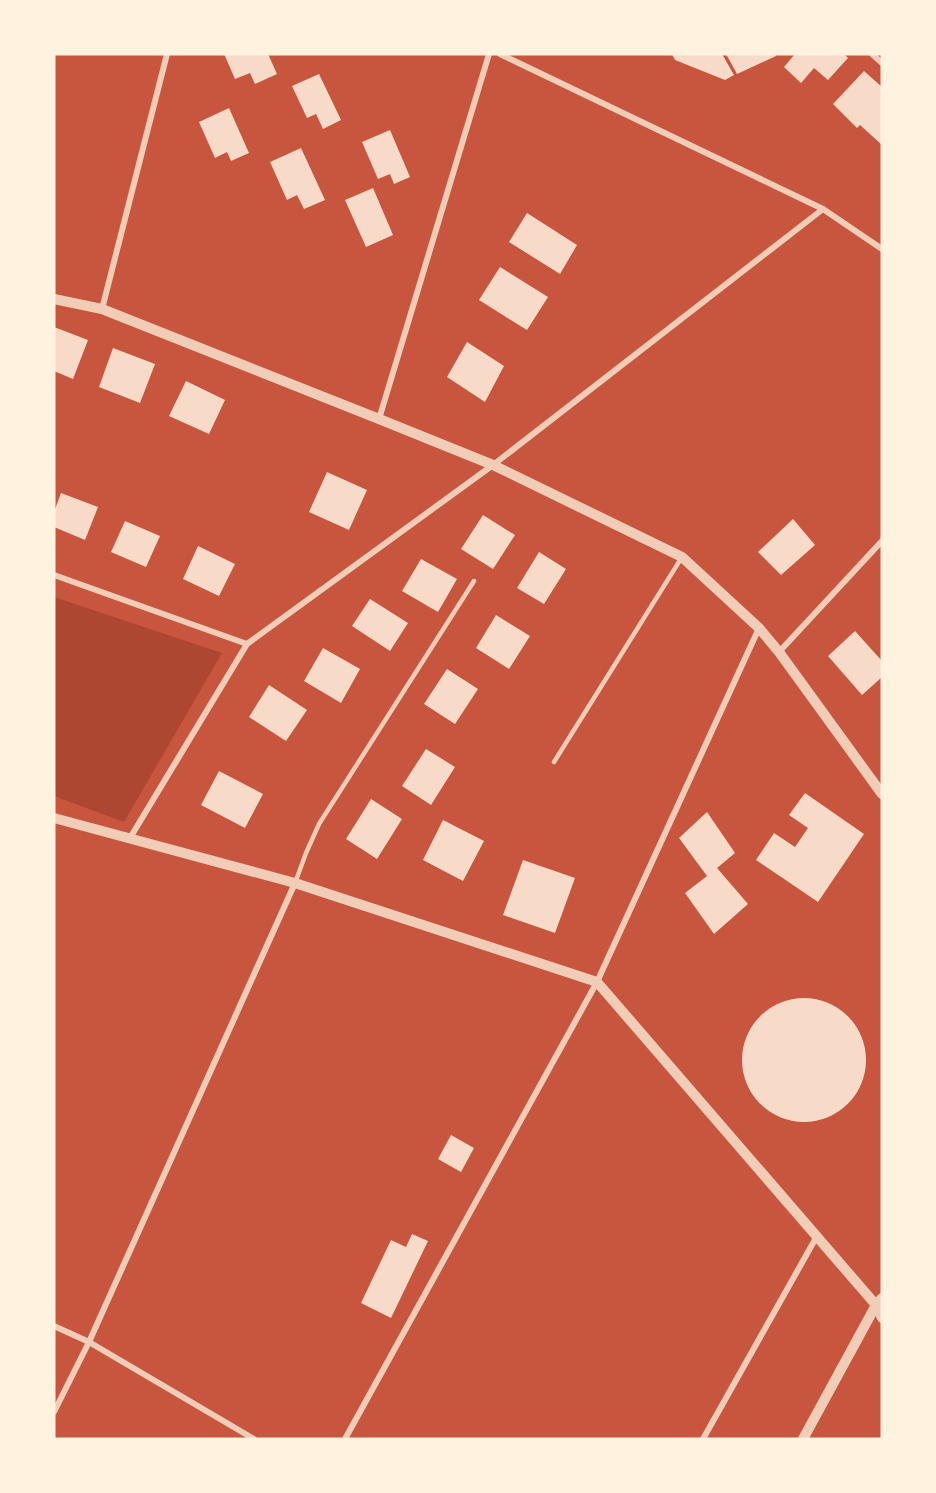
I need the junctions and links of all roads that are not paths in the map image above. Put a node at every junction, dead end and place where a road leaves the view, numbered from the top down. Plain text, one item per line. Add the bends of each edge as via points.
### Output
1 (166, 54) edge
2 (489, 54) edge
3 (500, 54) edge
4 (872, 54) edge
5 (882, 63) edge
6 (823, 209) junction
7 (882, 249) edge
8 (54, 299) edge
9 (102, 309) junction
10 (380, 419) junction
11 (493, 465) junction
12 (882, 541) edge
13 (682, 557) junction
14 (54, 575) edge
15 (474, 581) dead end
16 (759, 628) junction
17 (248, 644) junction
18 (779, 652) junction
19 (554, 762) dead end
20 (882, 794) edge
21 (54, 818) edge
22 (130, 838) junction
23 (295, 883) junction
24 (597, 982) junction
25 (818, 1235) junction
26 (879, 1301) edge
27 (882, 1318) edge
28 (54, 1326) edge
29 (89, 1342) junction
30 (54, 1412) edge
31 (254, 1439) edge
32 (345, 1439) edge
33 (704, 1439) edge
34 (803, 1439) edge

1 - 9 street
2 - 10 street
3 - 6 street
4 - 5 street
6 - 7 street
6 - 11 street
8 - 9 street
9 - 10 street
10 - 11 street
11 - 13 street
11 - 17 street
12 - 18 street
13 - 16 street
13 - 19 lane
14 - 17 street
15 - 23 lane via 324,815
16 - 18 street
16 - 24 street
17 - 22 street
18 - 20 street
21 - 22 street
22 - 23 street
23 - 24 street
23 - 29 street
24 - 25 street
24 - 32 street
25 - 26 street
25 - 33 street
26 - 27 street
26 - 34 street
28 - 29 street
29 - 30 street
29 - 31 street

